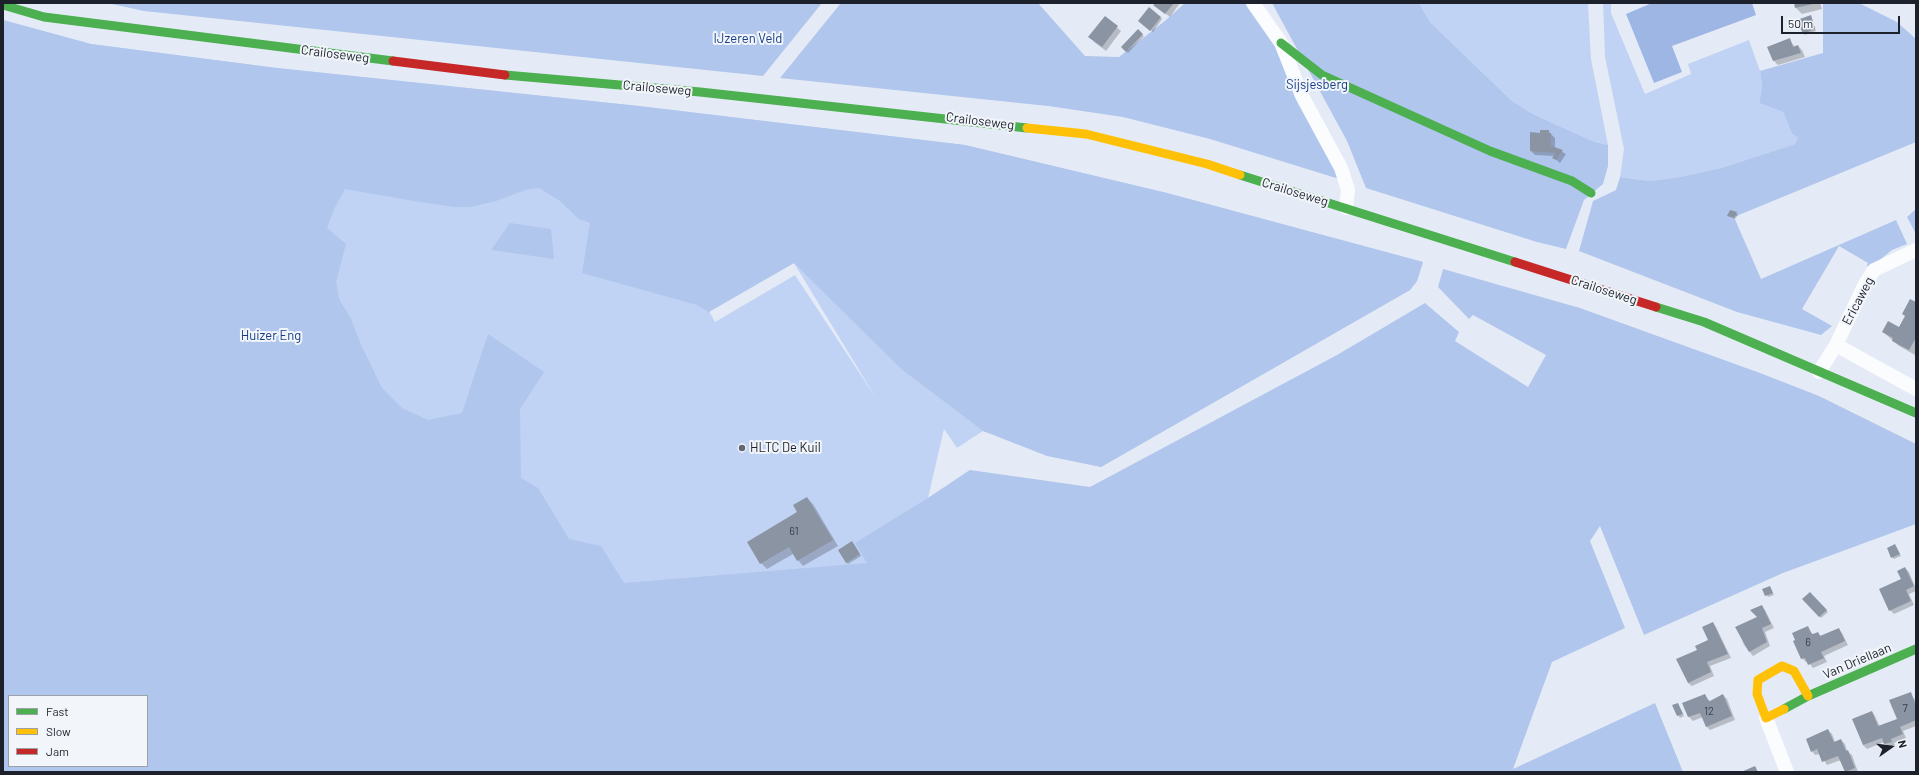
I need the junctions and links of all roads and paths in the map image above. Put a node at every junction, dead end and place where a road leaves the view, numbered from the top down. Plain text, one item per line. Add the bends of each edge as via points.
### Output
1 (1253, 3) edge
2 (3, 5) edge
3 (1281, 43) junction
4 (1591, 193) dead end
5 (1346, 208) junction
6 (1916, 250) edge
7 (1836, 345) junction
8 (1818, 372) junction
9 (1916, 389) edge
10 (1916, 413) edge
11 (1916, 650) edge
12 (1808, 696) junction
13 (1766, 718) junction
14 (1787, 772) edge

1 - 3 street
2 - 5 main road, Crailoseweg via 44,17 476,72 700,92 1086,134 1207,164
3 - 4 main road via 1322,75 1490,151 1572,181
3 - 5 street via 1302,96 1341,168 1348,190
5 - 8 main road, Crailoseweg via 1704,322
6 - 7 street, Ericaweg via 1874,270
7 - 8 street, Ericaweg
7 - 9 street
8 - 10 main road, Crailoseweg
11 - 12 main road, Van Driellaan
12 - 13 main road, Van Driellaan
12 - 13 main road via 1794,671 1782,666 1758,680 1757,694
13 - 14 street

